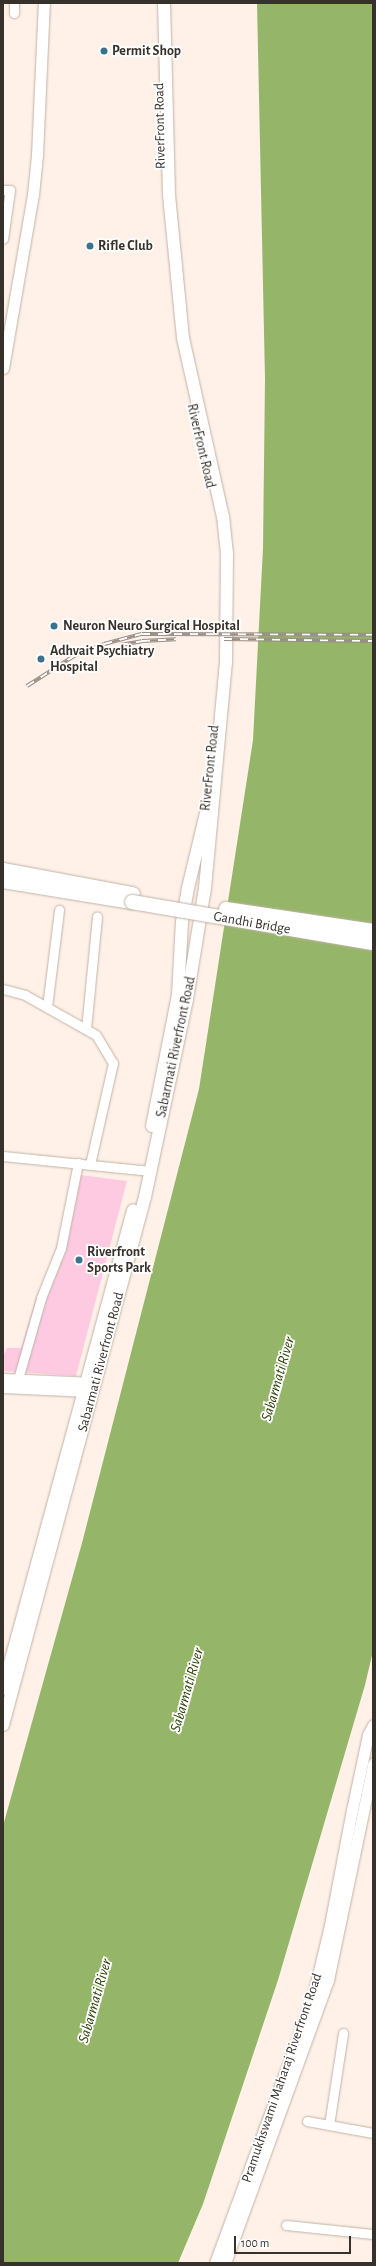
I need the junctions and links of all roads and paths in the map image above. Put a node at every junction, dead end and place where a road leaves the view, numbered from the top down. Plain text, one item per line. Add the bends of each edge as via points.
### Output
1 (14, 3) edge
2 (44, 3) edge
3 (157, 3) edge
4 (164, 3) edge
5 (14, 13) dead end
6 (3, 190) edge
7 (3, 239) edge
8 (3, 368) edge
9 (3, 870) edge
10 (3, 881) edge
11 (188, 888) joint
12 (132, 898) junction
13 (59, 910) dead end
14 (97, 917) dead end
15 (199, 926) joint
16 (373, 931) edge
17 (373, 943) edge
18 (3, 989) edge
19 (47, 1007) junction
20 (86, 1029) junction
21 (3, 1156) edge
22 (78, 1163) junction
23 (90, 1164) junction
24 (147, 1170) junction
25 (3, 1379) edge
26 (18, 1379) junction
27 (3, 1387) edge
28 (90, 1387) junction
29 (3, 1689) edge
30 (3, 1725) edge
31 (373, 1725) edge
32 (373, 1764) edge
33 (344, 2032) dead end
34 (307, 2121) dead end
35 (329, 2125) junction
36 (373, 2133) edge
37 (240, 2212) junction
38 (286, 2225) dead end
39 (373, 2234) edge
40 (215, 2263) edge
41 (225, 2263) edge

1 - 5 street
2 - 8 street via 33,195
3 - 11 main road, RiverFront Road via 162,194 176,340 218,519 223,554 221,662 207,808
4 - 15 main road, RiverFront Road via 169,194 183,338 223,517 227,554 226,663 205,888
6 - 7 street via 10,190
9 - 12 main road
10 - 12 main road
11 - 24 main road, Sabarmati Riverfront Road via 182,922 178,996
12 - 16 main road, Gandhi Bridge, bridge
12 - 17 main road, Gandhi Bridge, bridge
13 - 19 street
14 - 20 street
15 - 24 main road, Sabarmati Riverfront Road via 187,999
18 - 19 street via 25,995
19 - 20 street
20 - 23 street via 96,1035 113,1063
21 - 22 street
22 - 23 street
22 - 26 street via 61,1248 41,1298
23 - 24 street
24 - 28 main road, Sabarmati Riverfront Road
25 - 26 street
26 - 28 street
27 - 28 street
28 - 29 main road, Sabarmati Riverfront Road
28 - 30 main road, Sabarmati Riverfront Road
31 - 37 street, Pramukhswami Maharaj Riverfront Road via 368,1735 313,1996
32 - 37 street via 328,1980
33 - 35 street
34 - 35 street
35 - 36 street
37 - 40 street, Pramukhswami Maharaj Riverfront Road
37 - 41 street
38 - 39 street

